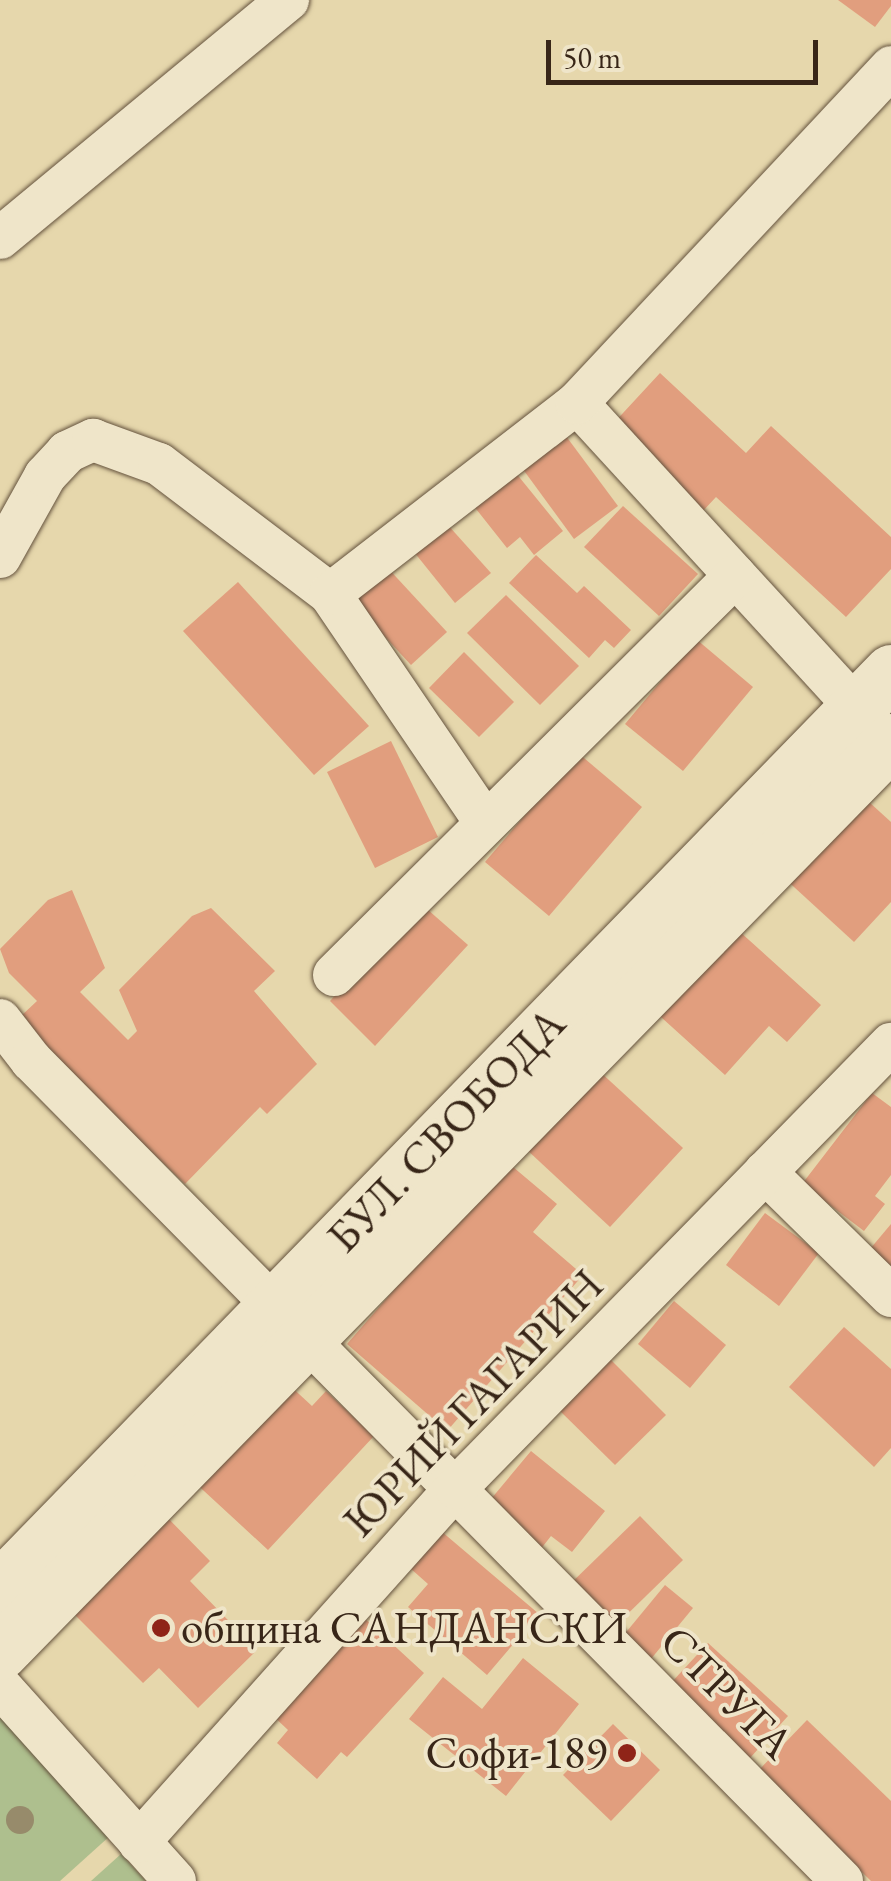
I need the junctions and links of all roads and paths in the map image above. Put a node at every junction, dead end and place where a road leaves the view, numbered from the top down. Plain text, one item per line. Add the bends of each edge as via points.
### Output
1 (288, 0) edge
2 (891, 66) edge
3 (1, 235) edge
4 (577, 403) junction
5 (0, 557) edge
6 (735, 576) junction
7 (330, 594) junction
8 (884, 722) edge
9 (484, 822) junction
10 (334, 976) dead end
11 (0, 1020) edge
12 (891, 1044) edge
13 (765, 1172) junction
14 (891, 1296) edge
15 (294, 1319) junction
16 (456, 1488) junction
17 (0, 1588) edge
18 (0, 1652) edge
19 (0, 1686) edge
20 (139, 1842) junction
21 (175, 1881) edge
22 (842, 1881) edge

1 - 3 street
2 - 4 street
4 - 6 street
4 - 7 street
5 - 7 street via 46,476 67,452 94,440 159,464
6 - 8 street
6 - 9 street
7 - 9 street
8 - 15 street, БУЛ. СВОБОДА
9 - 10 street
11 - 15 street, СТРУГА via 31,1060
12 - 13 street, ЮРИЙ ГАГАРИН
13 - 14 street
13 - 16 street, ЮРИЙ ГАГАРИН
15 - 16 street, СТРУГА
15 - 17 street, БУЛ. СВОБОДА
15 - 18 street, БУЛ. СВОБОДА
16 - 20 street, ЮРИЙ ГАГАРИН
16 - 22 street, СТРУГА
19 - 20 street
20 - 21 street

